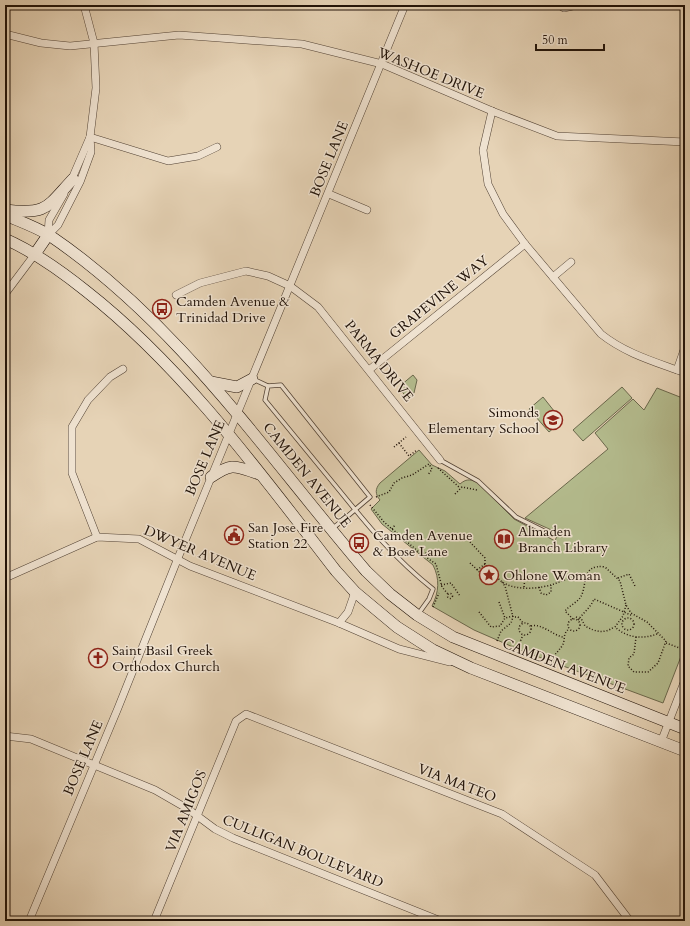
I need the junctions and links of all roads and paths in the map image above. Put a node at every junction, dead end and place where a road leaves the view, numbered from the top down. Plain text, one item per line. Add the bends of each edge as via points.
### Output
1 (84, 5) edge
2 (405, 5) edge
3 (559, 5) edge
4 (577, 5) edge
5 (5, 34) edge
6 (94, 43) junction
7 (382, 64) junction
8 (492, 111) junction
9 (90, 137) junction
10 (685, 142) edge
11 (217, 147) dead end
12 (73, 178) junction
13 (329, 194) junction
14 (5, 210) edge
15 (367, 210) dead end
16 (5, 215) edge
17 (48, 235) junction
18 (5, 239) edge
19 (525, 244) junction
20 (35, 254) junction
21 (571, 262) dead end
22 (553, 278) junction
23 (290, 286) junction
24 (5, 294) edge
25 (176, 295) dead end
26 (685, 347) edge
27 (123, 369) dead end
28 (369, 370) junction
29 (676, 370) junction
30 (685, 373) edge
31 (252, 379) junction
32 (211, 382) junction
33 (268, 386) junction
34 (239, 413) junction
35 (229, 436) junction
36 (406, 437) dead end
37 (399, 443) junction
38 (394, 447) dead end
39 (417, 450) dead end
40 (440, 460) joint
41 (428, 464) dead end
42 (259, 474) junction
43 (428, 475) dead end
44 (212, 477) junction
45 (485, 487) junction
46 (460, 488) junction
47 (455, 494) dead end
48 (369, 499) junction
49 (355, 510) junction
50 (396, 525) dead end
51 (331, 529) junction
52 (392, 529) junction
53 (550, 534) dead end
54 (97, 537) junction
55 (470, 542) dead end
56 (420, 553) junction
57 (438, 553) dead end
58 (178, 558) junction
59 (470, 563) dead end
60 (485, 564) junction
61 (476, 570) junction
62 (554, 572) dead end
63 (498, 577) junction
64 (525, 577) dead end
65 (5, 578) edge
66 (618, 578) junction
67 (584, 579) junction
68 (502, 582) junction
69 (558, 582) junction
70 (442, 585) junction
71 (551, 585) junction
72 (634, 586) dead end
73 (539, 587) junction
74 (524, 588) junction
75 (460, 590) dead end
76 (355, 592) junction
77 (458, 592) junction
78 (448, 594) dead end
79 (459, 596) dead end
80 (500, 602) dead end
81 (626, 605) junction
82 (479, 612) dead end
83 (624, 612) junction
84 (417, 615) junction
85 (635, 616) junction
86 (513, 617) junction
87 (576, 617) dead end
88 (505, 618) junction
89 (573, 619) junction
90 (579, 619) junction
91 (523, 622) junction
92 (633, 622) joint
93 (339, 623) junction
94 (531, 626) junction
95 (615, 626) junction
96 (569, 629) junction
97 (659, 633) junction
98 (523, 635) junction
99 (563, 637) junction
100 (636, 637) junction
101 (497, 641) dead end
102 (666, 643) junction
103 (517, 649) dead end
104 (685, 650) edge
105 (551, 662) dead end
106 (471, 668) junction
107 (685, 680) edge
108 (246, 714) joint
109 (668, 723) junction
110 (685, 729) edge
111 (5, 736) edge
112 (661, 742) junction
113 (685, 751) edge
114 (94, 766) junction
115 (197, 816) junction
116 (29, 921) edge
117 (154, 921) edge
118 (441, 921) edge
119 (630, 921) edge

1 - 6 street
2 - 7 street, BOSE LANE
3 - 4 street via 564,8
5 - 6 street, WASHOE DRIVE via 41,43 70,46
6 - 7 street, WASHOE DRIVE via 179,35 294,43
6 - 9 street via 96,88
7 - 8 street, WASHOE DRIVE
7 - 13 street, BOSE LANE
8 - 10 street, WASHOE DRIVE via 557,136
8 - 19 street via 483,150 488,184 503,214
9 - 11 street via 168,160 198,156
9 - 12 street
9 - 17 street via 91,152 80,182 58,225
12 - 14 main road via 46,208 28,213
12 - 17 street via 49,220
13 - 15 street
13 - 23 street, BOSE LANE
16 - 17 main road, CAMDEN AVENUE
17 - 20 main road
17 - 32 main road, CAMDEN AVENUE via 137,306
18 - 20 main road
19 - 22 street
19 - 28 street, GRAPEVINE WAY
20 - 24 street
20 - 35 main road via 52,264 120,318 172,371
21 - 22 street
22 - 29 street via 591,325 614,345
23 - 25 street, PARMA DRIVE via 268,276 246,271 200,283
23 - 28 street, PARMA DRIVE via 318,308
23 - 31 street, BOSE LANE
26 - 29 street
27 - 54 street via 88,400 72,427 72,474
28 - 40 street, PARMA DRIVE
29 - 30 street
31 - 32 main road via 237,387
31 - 33 lane
31 - 34 street, BOSE LANE
32 - 34 main road, CAMDEN AVENUE
33 - 48 lane via 281,385
33 - 49 lane via 265,400
34 - 35 street, BOSE LANE
34 - 51 main road, CAMDEN AVENUE
35 - 42 main road
35 - 44 street, BOSE LANE
36 - 37 path
37 - 38 path
37 - 39 path via 409,456
40 - 45 lane
41 - 46 path via 430,462
42 - 44 main road via 232,466
42 - 76 main road
43 - 48 path via 432,469 429,464 394,483 389,492
44 - 58 street, BOSE LANE
45 - 46 path via 476,490
45 - 53 lane via 516,517
46 - 47 path
48 - 49 lane
48 - 52 path via 384,522
49 - 51 lane
49 - 84 lane via 407,569 433,589 427,604
50 - 52 path
51 - 84 main road, CAMDEN AVENUE via 371,576
52 - 56 path
54 - 58 street, DWYER AVENUE via 139,539
54 - 65 street, DWYER AVENUE
55 - 60 path via 485,558
56 - 57 path
56 - 70 path via 436,564
58 - 93 street, DWYER AVENUE via 190,566
58 - 114 street, BOSE LANE
59 - 61 path
60 - 61 path
60 - 63 path
61 - 63 path via 486,578
62 - 69 path
63 - 68 path
64 - 74 path
66 - 67 path via 600,566 588,573
66 - 72 path via 629,574
66 - 81 path
67 - 69 path via 570,578
67 - 89 path via 580,598 565,611
68 - 74 path
68 - 86 path
69 - 71 path
70 - 77 path via 452,583
70 - 78 path
71 - 73 path
71 - 73 path via 551,592 546,595 541,593
73 - 74 path
75 - 77 path
76 - 93 street via 348,612
76 - 106 main road via 397,627 432,650
77 - 79 path
80 - 88 path
81 - 83 path
81 - 85 path
82 - 88 path via 491,627 500,626
83 - 85 path
83 - 90 path via 594,599
83 - 95 path
84 - 109 main road, CAMDEN AVENUE via 453,637
85 - 97 path via 647,622
86 - 88 path
86 - 91 path via 518,617
86 - 101 path via 508,627 501,631
87 - 90 path
89 - 90 path
89 - 96 path via 569,623
90 - 95 path via 585,626 597,631 605,631
90 - 96 path via 581,625 578,630
91 - 94 path
91 - 98 path via 519,627
92 - 92 path via 631,629 623,628 624,620
93 - 106 street, DWYER AVENUE via 399,648
94 - 98 path via 530,633
94 - 99 path
95 - 100 path via 623,633
96 - 99 path
97 - 100 path via 650,637
97 - 102 path via 665,638
98 - 103 path
99 - 105 path via 562,644 555,651
100 - 102 path via 634,654 629,658 628,666 638,673 648,672 656,667
102 - 104 path
106 - 112 main road
107 - 109 street
108 - 115 street, VIA AMIGOS via 236,721
108 - 119 street, VIA MATEO via 502,814 594,875
109 - 110 main road, CAMDEN AVENUE
109 - 112 street
111 - 114 street, CULLIGAN BOULEVARD via 32,739
112 - 113 main road
114 - 115 street, CULLIGAN BOULEVARD via 155,790
114 - 116 street, BOSE LANE
115 - 117 street, VIA AMIGOS
115 - 118 street, CULLIGAN BOULEVARD via 233,838

